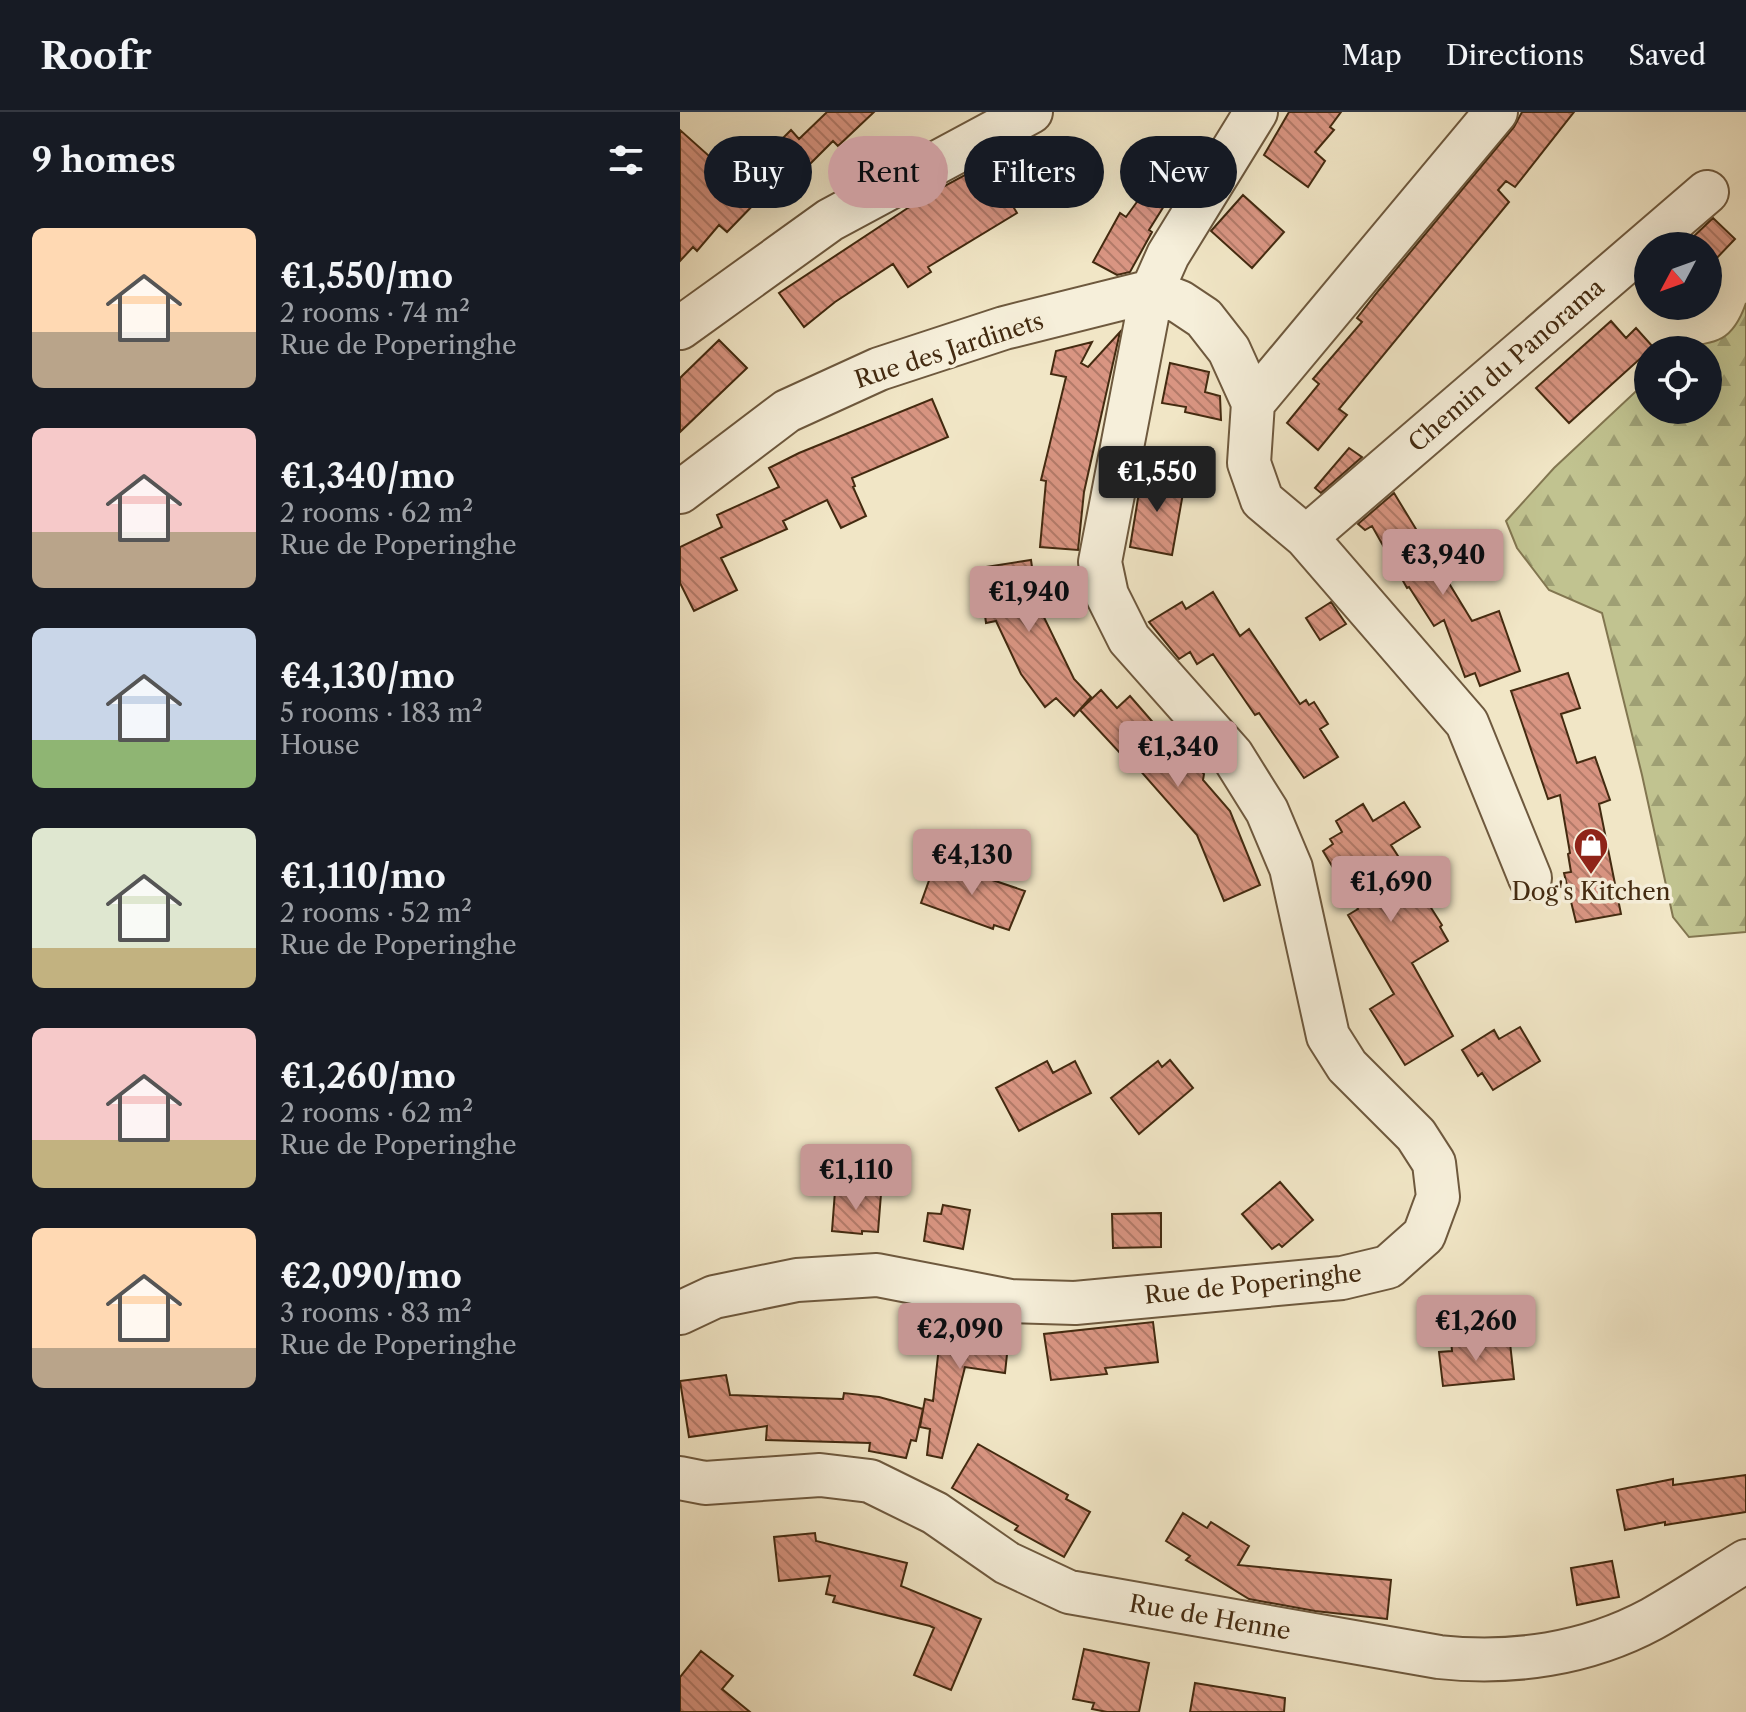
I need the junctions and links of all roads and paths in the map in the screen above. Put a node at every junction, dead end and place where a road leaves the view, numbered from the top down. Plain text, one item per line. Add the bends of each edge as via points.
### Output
1 (1031, 112) edge
2 (1256, 112) edge
3 (1496, 112) edge
4 (1707, 192) dead end
5 (1152, 291) junction
6 (680, 328) edge
7 (1253, 403) junction
8 (680, 492) edge
9 (1306, 537) junction
10 (1530, 878) dead end
11 (680, 1313) edge
12 (680, 1478) edge
13 (1746, 1561) edge

1 - 6 street via 830,220
2 - 5 street, Rue de Poperinghe via 1168,255
3 - 7 street
4 - 9 street, Chemin du Panorama
5 - 7 street via 1180,302 1218,333
5 - 8 street, Rue des Jardinets via 1004,328 879,369 787,411
5 - 11 street, Rue de Poperinghe via 1100,562 1107,595 1129,639 1232,755 1267,811 1291,868 1328,1036 1347,1066 1416,1135 1434,1163 1438,1197 1424,1235 1388,1267 1342,1278 1075,1303 1011,1301 877,1275 783,1283 714,1297
7 - 9 street via 1249,463 1262,500
9 - 10 street via 1467,723
12 - 13 street, Rue de Henne via 705,1483 820,1475 870,1481 935,1513 1007,1563 1069,1592 1475,1661 1524,1659 1591,1645 1651,1620

